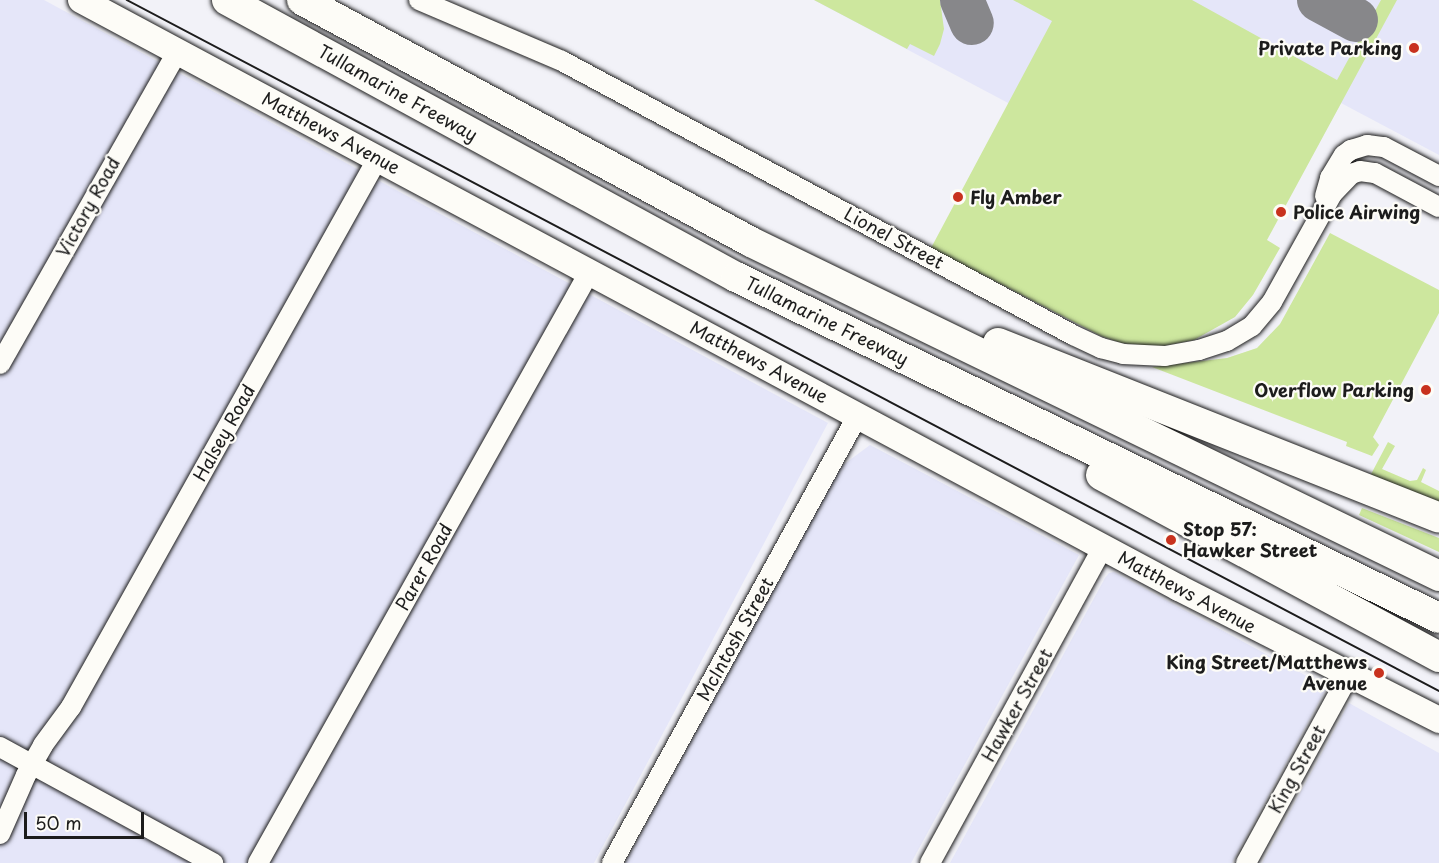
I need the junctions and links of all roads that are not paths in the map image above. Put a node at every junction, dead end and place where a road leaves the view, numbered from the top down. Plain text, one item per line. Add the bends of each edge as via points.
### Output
1 (81, 0) edge
2 (227, 0) edge
3 (303, 0) edge
4 (419, 0) edge
5 (178, 51) junction
6 (378, 158) junction
7 (1439, 176) edge
8 (1439, 207) edge
9 (1324, 208) junction
10 (752, 242) junction
11 (590, 271) junction
12 (736, 277) junction
13 (0, 364) edge
14 (858, 415) junction
15 (1439, 518) edge
16 (1103, 547) junction
17 (1439, 576) edge
18 (1439, 618) edge
19 (1439, 657) edge
20 (1348, 675) junction
21 (1439, 720) edge
22 (0, 747) edge
23 (38, 767) junction
24 (1, 832) edge
25 (213, 863) edge
26 (258, 863) edge
27 (612, 863) edge
28 (930, 863) edge
29 (1246, 863) edge

1 - 5 main road, Matthews Avenue
2 - 12 highway, Tullamarine Freeway
3 - 10 highway, Tullamarine Freeway
4 - 9 street, Lionel Street via 562,61 1073,335 1113,352 1146,356 1182,354 1218,345 1244,332 1266,311
5 - 6 main road, Matthews Avenue
5 - 13 street, Victory Road
6 - 11 main road, Matthews Avenue
6 - 23 street, Halsey Road via 71,707 54,751
7 - 9 street via 1384,147 1362,146 1339,162 1330,178
8 - 9 street via 1379,175 1360,171 1342,182
10 - 15 highway
10 - 17 highway, Tullamarine Freeway
11 - 14 main road, Matthews Avenue
11 - 26 street, Parer Road
12 - 18 highway, Tullamarine Freeway
12 - 19 highway
14 - 16 main road, Matthews Avenue
14 - 27 street, McIntosh Street
16 - 20 main road, Matthews Avenue
16 - 28 street, Hawker Street
20 - 21 main road, Matthews Avenue
20 - 29 street, King Street
22 - 23 street
23 - 24 street, Halsey Road via 30,793
23 - 25 street

